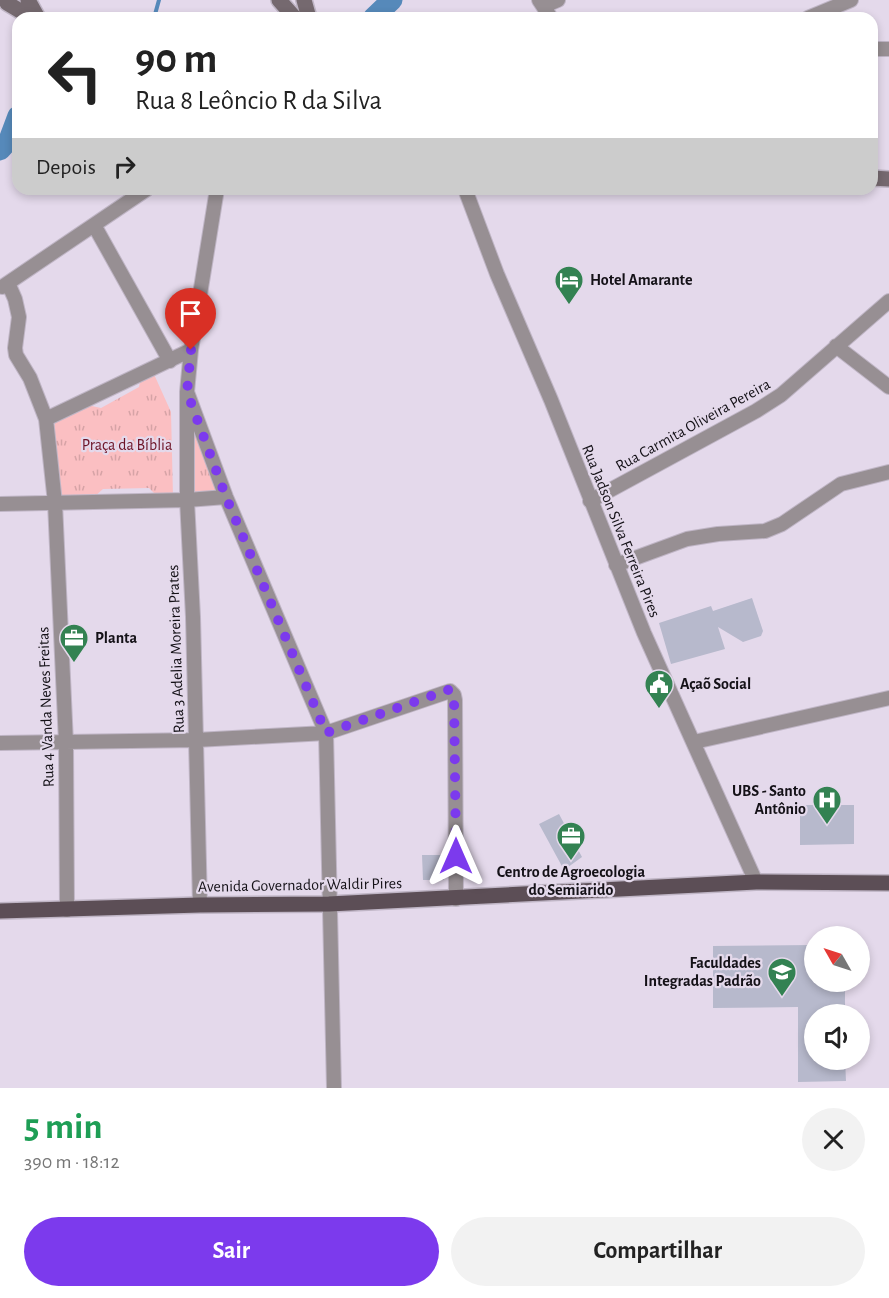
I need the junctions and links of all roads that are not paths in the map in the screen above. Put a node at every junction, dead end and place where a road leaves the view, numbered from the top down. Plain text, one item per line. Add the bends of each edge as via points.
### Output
1 (279, 0) edge
2 (558, 0) edge
3 (11, 1) edge
4 (844, 1) edge
5 (544, 8) edge
6 (25, 12) edge
7 (290, 12) edge
8 (830, 12) edge
9 (138, 195) edge
10 (215, 195) edge
11 (467, 195) edge
12 (94, 225) junction
13 (4, 285) edge
14 (889, 301) edge
15 (836, 346) junction
16 (191, 350) junction
17 (167, 362) junction
18 (188, 375) junction
19 (887, 382) edge
20 (187, 392) junction
21 (46, 419) junction
22 (889, 472) edge
23 (226, 497) junction
24 (187, 500) junction
25 (590, 501) junction
26 (54, 503) junction
27 (0, 504) edge
28 (616, 565) junction
29 (889, 698) edge
30 (326, 733) junction
31 (196, 740) junction
32 (693, 742) junction
33 (0, 743) edge
34 (66, 743) junction
35 (756, 882) junction
36 (889, 883) edge
37 (456, 899) junction
38 (329, 904) junction
39 (200, 905) junction
40 (67, 910) junction
41 (0, 911) edge
42 (334, 1088) edge

1 - 7 main road
2 - 5 street
3 - 6 main road
4 - 8 street
9 - 12 street
10 - 16 street, Rua 3 Adelia Moreira Prates
11 - 25 street, Rua Jadson Silva Ferreira Pires
12 - 13 street
12 - 17 street
13 - 21 street, Rua 4 Vanda Neves Freitas via 15,299 19,317 16,355
14 - 15 street, Rua Carmita Oliveira Pereira
15 - 19 street
15 - 25 street, Rua Carmita Oliveira Pereira via 781,395 756,411
16 - 17 street
16 - 18 street, Rua 3 Adelia Moreira Prates
17 - 18 street
17 - 21 street
18 - 20 street, Rua 3 Adelia Moreira Prates
20 - 23 street
20 - 24 street, Rua 3 Adelia Moreira Prates
21 - 26 street, Rua 4 Vanda Neves Freitas
22 - 28 street via 841,484 765,531 687,539
23 - 24 street
23 - 30 street
24 - 26 street
24 - 31 street, Rua 3 Adelia Moreira Prates
25 - 28 street, Rua Jadson Silva Ferreira Pires
26 - 27 street
26 - 34 street, Rua 4 Vanda Neves Freitas
28 - 32 street, Rua Jadson Silva Ferreira Pires
29 - 32 street
30 - 31 street
30 - 37 street via 448,690 452,692
30 - 38 street
31 - 34 street
31 - 39 street, Rua 3 Adelia Moreira Prates
32 - 35 street, Rua Jadson Silva Ferreira Pires
33 - 34 street
34 - 40 street, Rua 4 Vanda Neves Freitas
35 - 36 main road, Avenida Governador Waldir Pires
35 - 37 main road, Avenida Governador Waldir Pires
37 - 38 main road, Avenida Governador Waldir Pires
38 - 39 main road, Avenida Governador Waldir Pires
38 - 42 street
39 - 40 main road, Avenida Governador Waldir Pires
40 - 41 main road, Avenida Governador Waldir Pires

